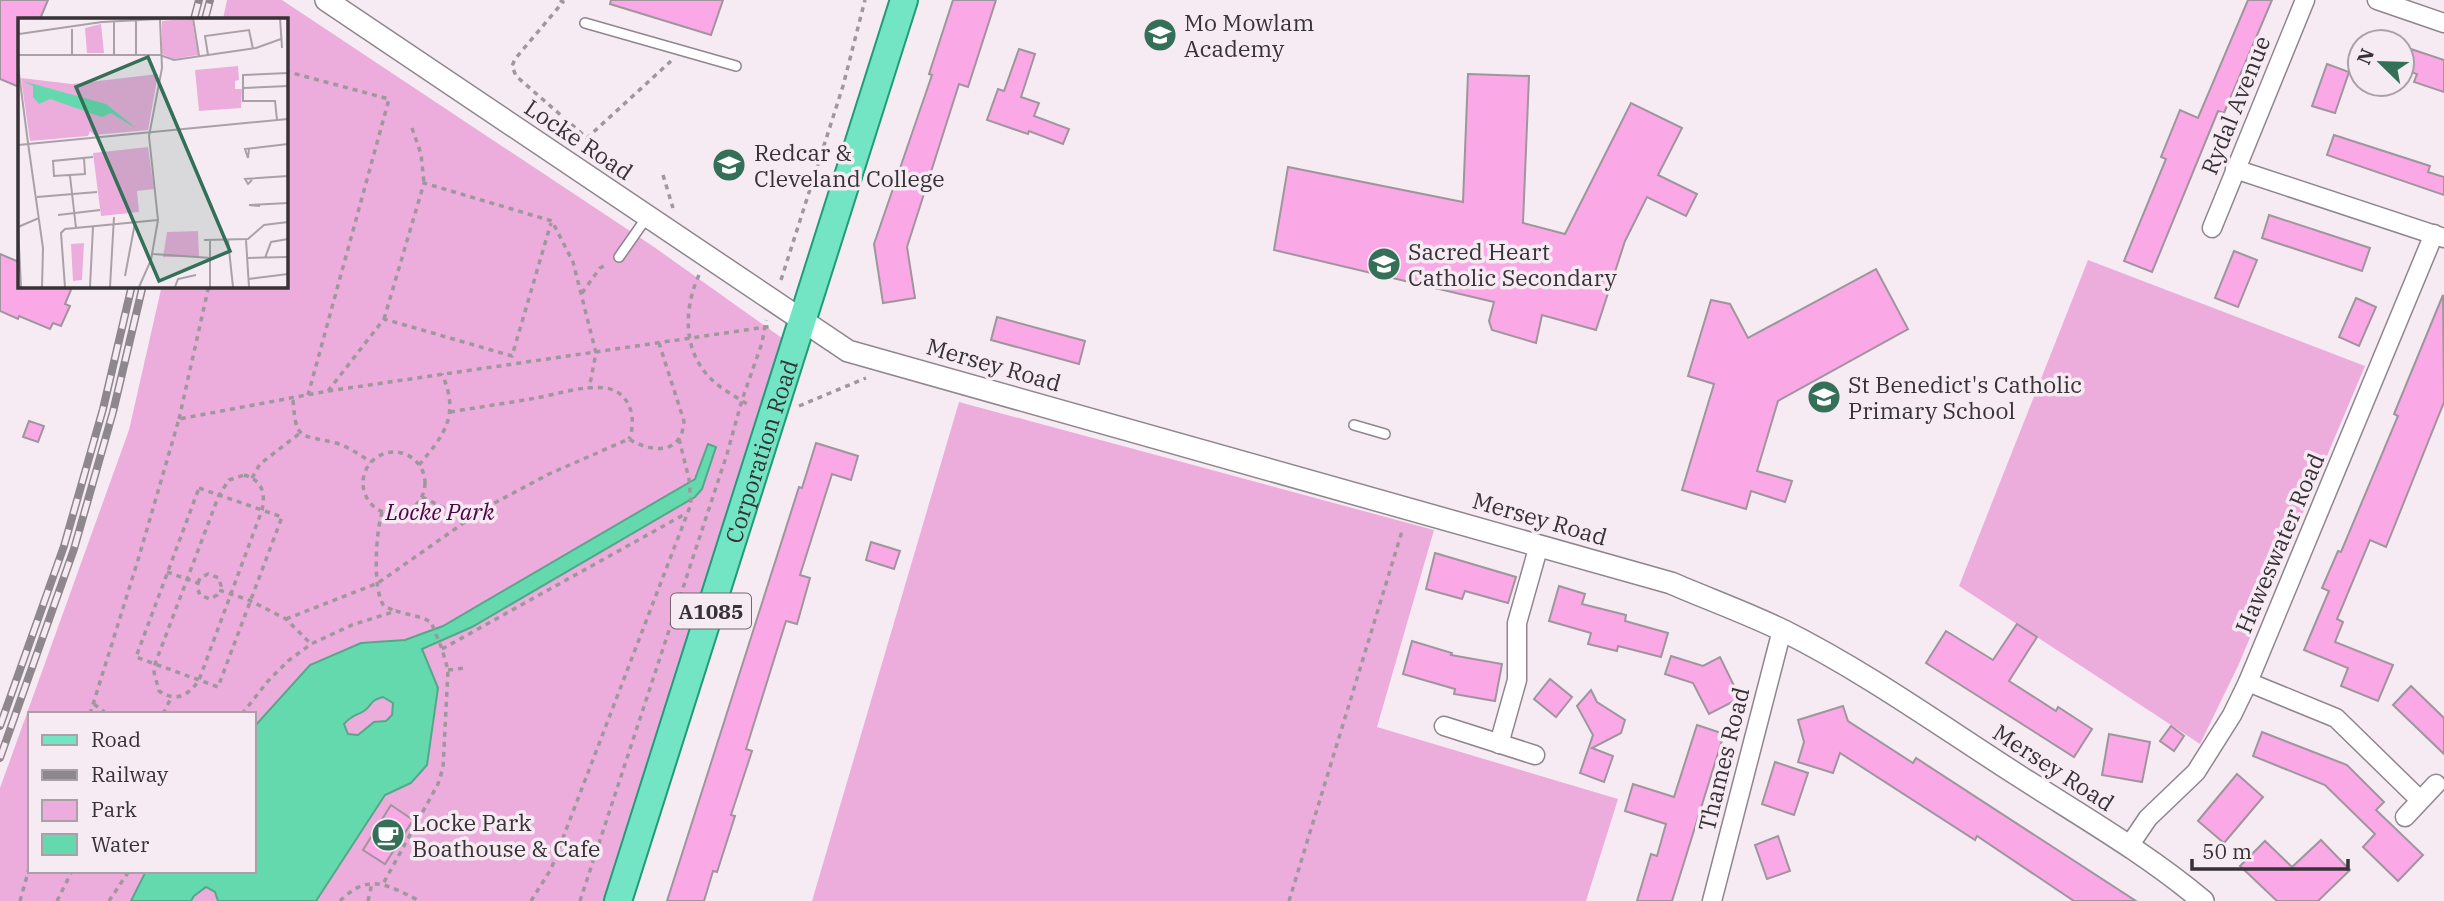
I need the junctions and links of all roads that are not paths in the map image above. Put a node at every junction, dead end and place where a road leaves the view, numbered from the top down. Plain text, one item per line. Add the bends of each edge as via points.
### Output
1 (326, 0) edge
2 (904, 0) edge
3 (2305, 0) edge
4 (2376, 0) edge
5 (585, 23) dead end
6 (2444, 23) edge
7 (736, 66) dead end
8 (2235, 169) junction
9 (647, 217) junction
10 (2212, 228) dead end
11 (2439, 236) edge
12 (620, 257) road end
13 (803, 321) junction
14 (1354, 425) dead end
15 (1385, 435) dead end
16 (1539, 545) junction
17 (1782, 630) junction
18 (2248, 682) junction
19 (1444, 726) dead end
20 (1499, 744) junction
21 (1535, 755) dead end
22 (2436, 784) dead end
23 (2420, 800) junction
24 (2405, 817) dead end
25 (2129, 846) junction
26 (1718, 898) edge
27 (618, 901) edge
28 (2203, 901) edge

1 - 9 street, Locke Road
2 - 13 main road, Corporation Road / A1085
3 - 8 street, Rydal Avenue
4 - 6 street
5 - 7 lane
8 - 10 street, Rydal Avenue
8 - 11 street
9 - 12 lane
9 - 13 street, Locke Road
11 - 18 street, Haweswater Road
13 - 16 street, Mersey Road via 848,351
13 - 27 main road, Corporation Road / A1085
14 - 15 lane
16 - 17 street, Mersey Road via 1671,583
16 - 20 street via 1517,623 1517,680
17 - 25 street, Mersey Road via 1908,704
17 - 26 street, Thames Road
18 - 23 street via 2336,718
18 - 25 street, Haweswater Road via 2196,772 2148,818
19 - 20 street
20 - 21 street
22 - 23 street
23 - 24 street
25 - 28 street, Mersey Road

